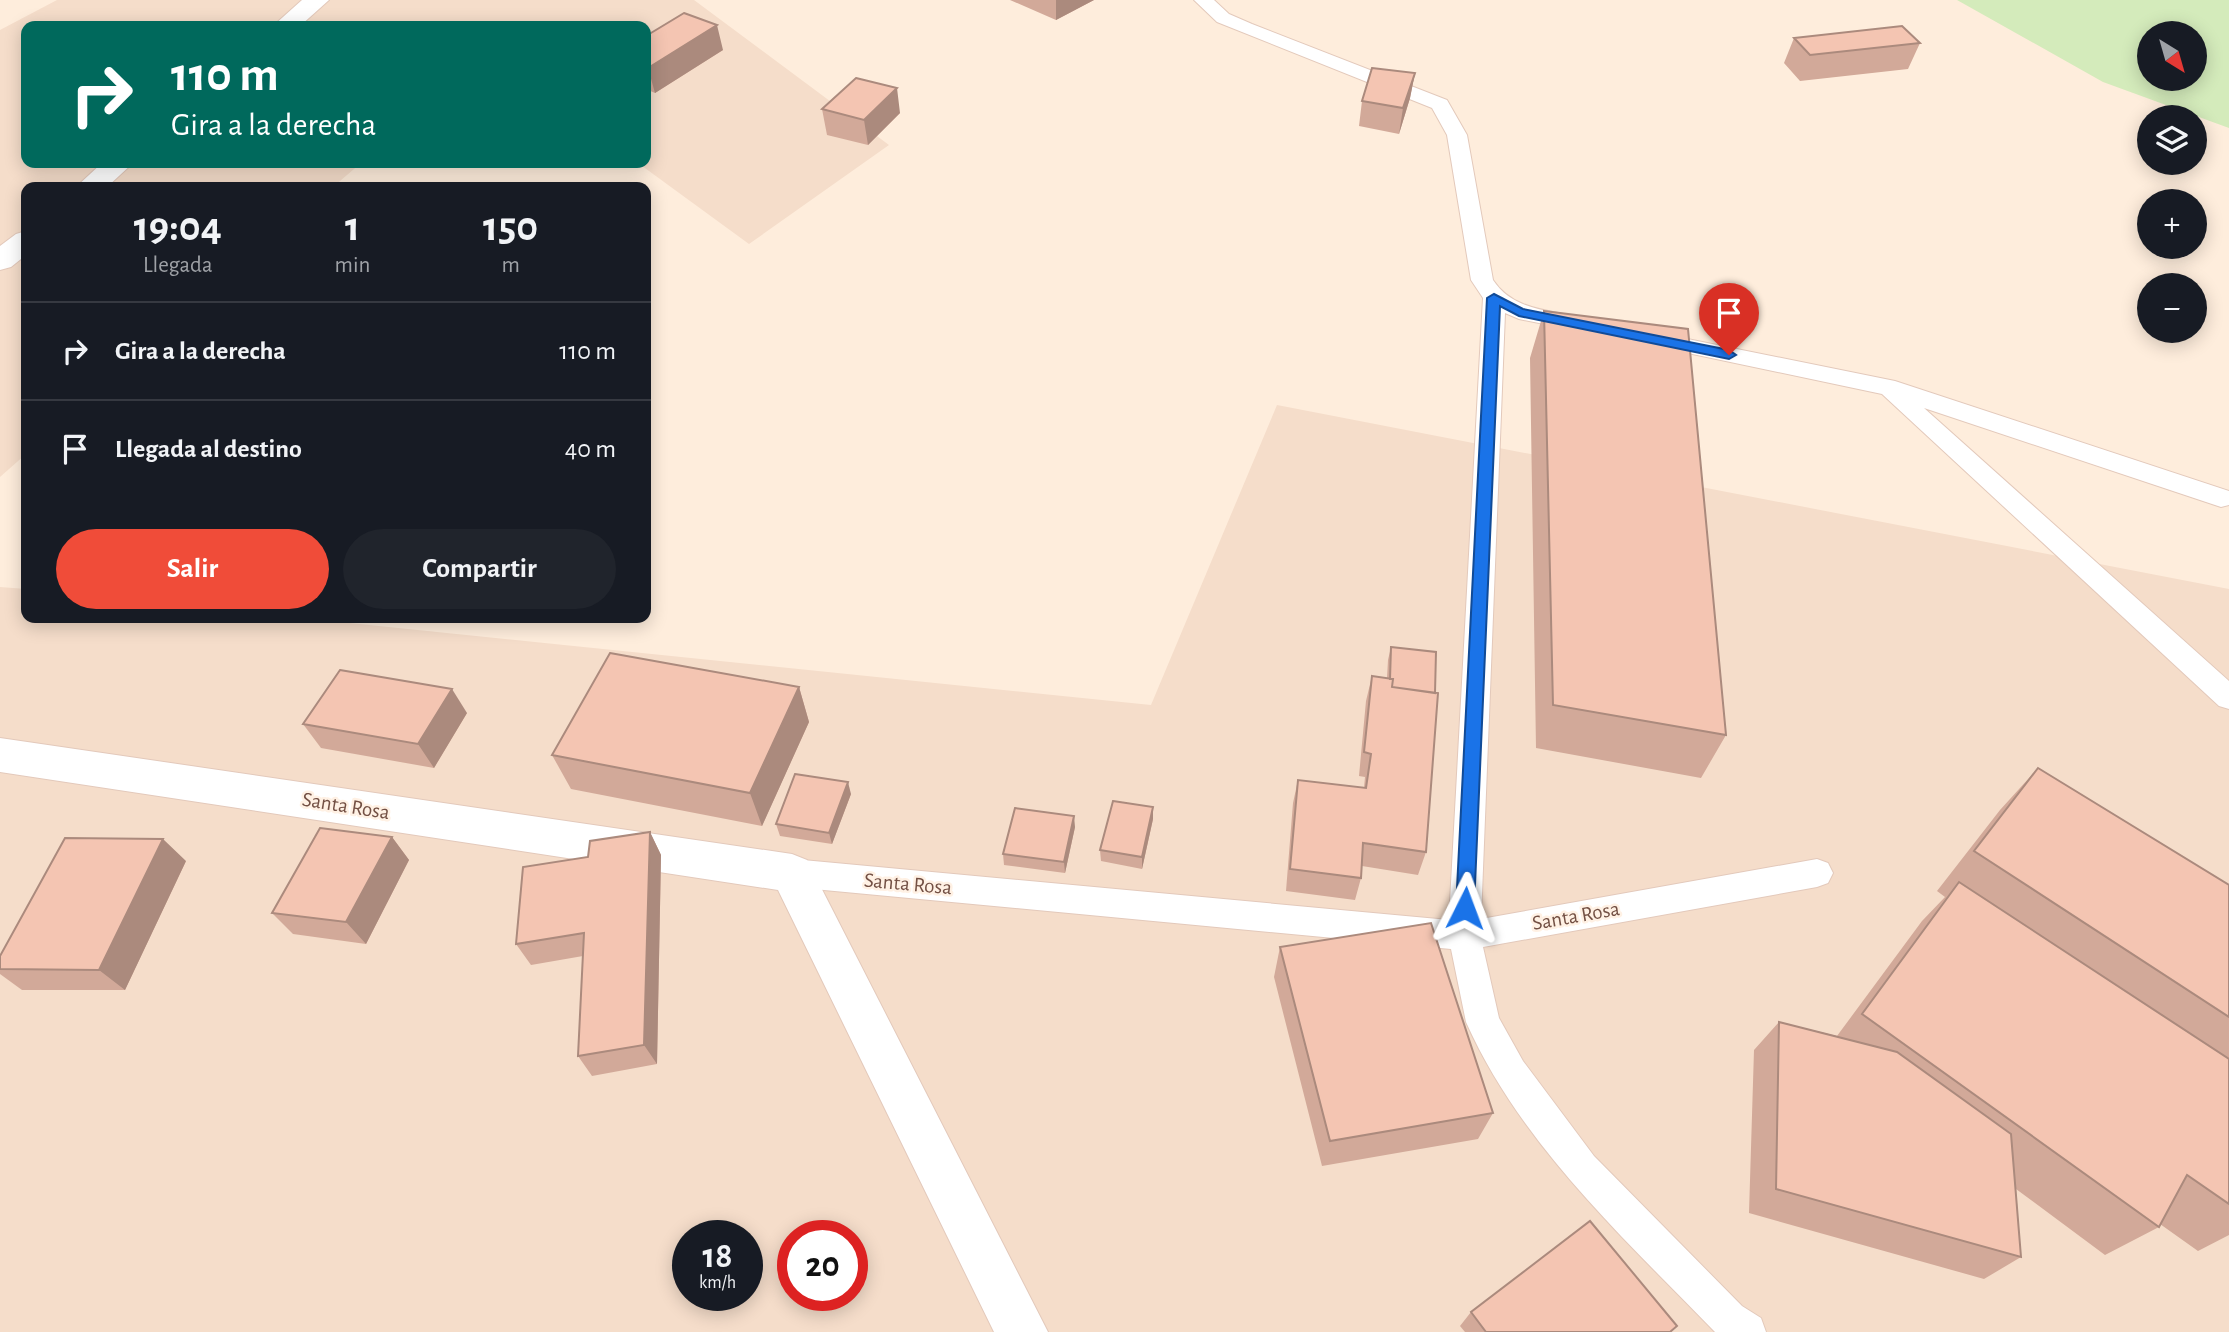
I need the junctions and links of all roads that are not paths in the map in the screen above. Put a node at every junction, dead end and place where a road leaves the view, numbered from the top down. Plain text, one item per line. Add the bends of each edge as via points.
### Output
1 (317, 0) edge
2 (1203, 0) edge
3 (291, 21) edge
4 (114, 168) edge
5 (96, 182) edge
6 (21, 244) edge
7 (0, 261) edge
8 (1494, 298) junction
9 (1601, 328) edge
10 (1628, 334) edge
11 (1887, 387) junction
12 (2221, 498) dead end
13 (2229, 698) edge
14 (0, 755) edge
15 (792, 873) junction
16 (1817, 873) dead end
17 (1464, 936) junction
18 (1022, 1332) edge
19 (1747, 1332) edge

1 - 3 street
2 - 8 lane via 1223,18 1440,104 1457,135 1482,280
4 - 5 street
6 - 7 street
8 - 9 lane via 1519,312
8 - 17 lane
10 - 11 lane
11 - 12 lane
11 - 13 lane
14 - 15 street, Santa Rosa
15 - 17 lane, Santa Rosa
15 - 18 street
16 - 17 lane, Santa Rosa
17 - 19 lane via 1483,1022 1511,1073 1581,1169

